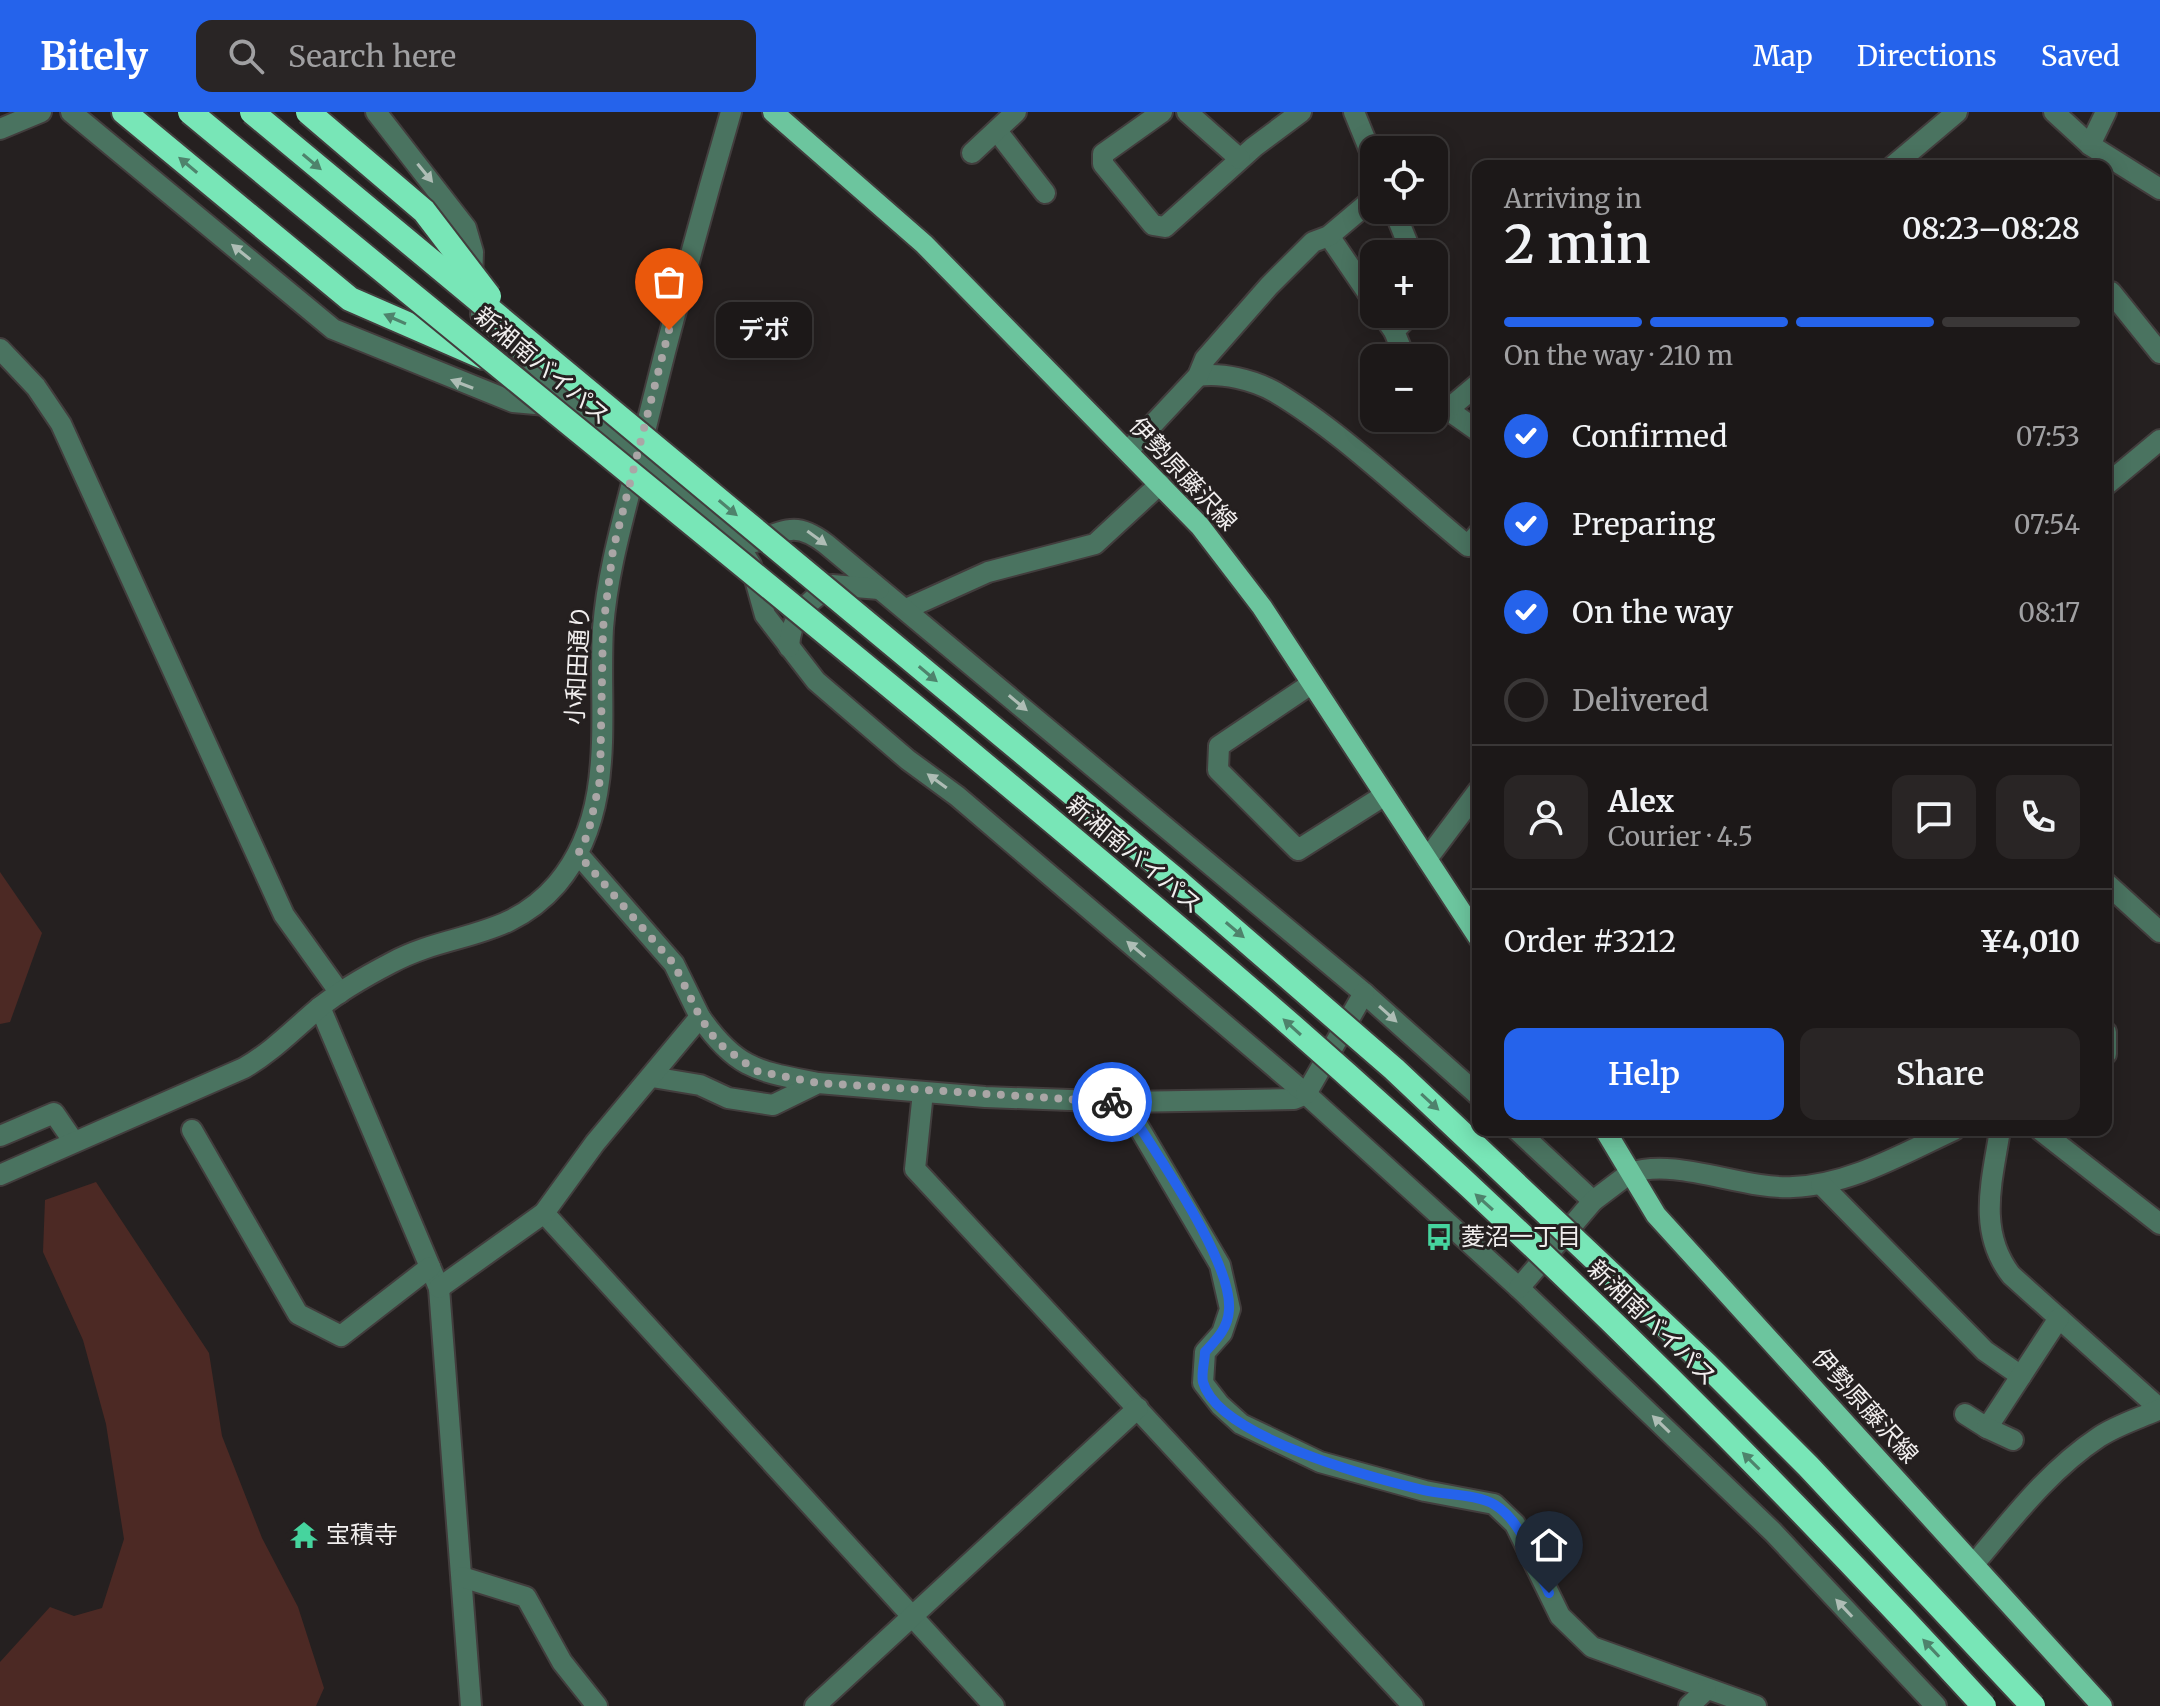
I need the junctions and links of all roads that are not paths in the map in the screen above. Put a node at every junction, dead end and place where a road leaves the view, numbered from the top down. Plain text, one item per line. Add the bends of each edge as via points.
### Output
1 (41, 112) edge
2 (71, 112) edge
3 (124, 112) edge
4 (190, 112) edge
5 (252, 112) edge
6 (308, 112) edge
7 (376, 112) edge
8 (731, 112) edge
9 (773, 112) edge
10 (1016, 112) edge
11 (1162, 112) edge
12 (1187, 112) edge
13 (1301, 112) edge
14 (1354, 112) edge
15 (1957, 112) edge
16 (2054, 112) edge
17 (2106, 112) edge
18 (0, 129) edge
19 (997, 131) junction
20 (1364, 136) edge
21 (2090, 145) junction
22 (972, 153) dead end
23 (1240, 159) junction
24 (1900, 160) edge
25 (2160, 189) edge
26 (1045, 193) dead end
27 (1360, 210) edge
28 (1329, 236) junction
29 (1360, 281) edge
30 (2112, 293) edge
31 (517, 333) junction
32 (0, 349) edge
33 (2160, 353) edge
34 (492, 361) junction
35 (537, 368) junction
36 (1198, 376) junction
37 (1472, 387) edge
38 (1448, 401) edge
39 (513, 402) junction
40 (1448, 410) edge
41 (1472, 427) edge
42 (613, 434) junction
43 (2160, 440) edge
44 (1128, 451) junction
45 (639, 455) junction
46 (2112, 480) edge
47 (1160, 484) junction
48 (735, 539) junction
49 (1472, 541) edge
50 (881, 590) junction
51 (906, 609) junction
52 (789, 647) junction
53 (1311, 684) junction
54 (1385, 795) junction
55 (1472, 799) edge
56 (578, 854) junction
57 (1427, 859) junction
58 (2112, 888) edge
59 (1472, 928) edge
60 (2159, 929) edge
61 (340, 993) junction
62 (1364, 993) junction
63 (320, 1007) junction
64 (700, 1017) junction
65 (652, 1077) junction
66 (818, 1083) junction
67 (1472, 1090) edge
68 (923, 1092) junction
69 (1306, 1094) junction
70 (1124, 1102) junction
71 (192, 1130) dead end
72 (0, 1136) edge
73 (1523, 1136) edge
74 (1608, 1136) edge
75 (1941, 1136) edge
76 (1999, 1136) edge
77 (2048, 1136) edge
78 (74, 1142) junction
79 (1630, 1173) junction
80 (0, 1175) edge
81 (1821, 1184) junction
82 (1593, 1201) junction
83 (544, 1213) junction
84 (2160, 1224) edge
85 (430, 1267) junction
86 (439, 1288) junction
87 (1519, 1288) junction
88 (2059, 1318) junction
89 (2021, 1376) junction
90 (1138, 1408) junction
91 (2160, 1409) edge
92 (1965, 1414) dead end
93 (1987, 1428) junction
94 (2013, 1440) dead end
95 (1974, 1564) junction
96 (462, 1577) junction
97 (911, 1617) junction
98 (1706, 1690) junction
99 (471, 1706) edge
100 (597, 1706) edge
101 (815, 1706) edge
102 (994, 1706) edge
103 (1413, 1706) edge
104 (1689, 1706) edge
105 (1756, 1706) edge
106 (1936, 1706) edge
107 (1984, 1706) edge
108 (2033, 1706) edge
109 (2102, 1706) edge

1 - 18 street
39 -> 2 street via 333,329
34 -> 3 highway via 350,299
4 - 34 highway, 新湘南バイパス, bridge
5 -> 31 highway, 新湘南バイパス, bridge
6 - 31 highway, bridge via 424,211
7 -> 35 street via 466,228 477,308
8 - 45 street, 小和田通り via 676,300
9 - 44 main road, 伊勢原藤沢線 via 924,244
10 - 19 street
11 - 23 street via 1103,154 1103,164 1153,225 1165,227
12 - 23 street
13 - 23 street
14 - 20 street
15 - 24 street
16 - 21 street
17 - 21 street
19 - 22 street
19 - 26 street
21 - 25 street
27 - 28 street
28 - 29 street
28 - 36 street via 1313,242 1269,286 1205,359
30 - 33 street
31 -> 108 highway, 新湘南バイパス, bridge via 1187,889 1394,1069 1707,1365
32 - 61 street via 61,424 284,915
107 -> 34 highway, 新湘南バイパス, bridge via 1703,1412 1530,1243 1327,1058
35 - 39 street via 536,392
35 - 42 street
36 - 44 street
36 - 49 street via 1215,373 1272,390 1468,546
37 - 38 street
39 - 42 street via 569,407
40 - 41 street
42 - 45 street
43 - 46 street
44 - 47 main road, 伊勢原藤沢線
45 - 48 street
45 - 56 street, 小和田通り via 613,550 603,628 600,780
47 - 51 street via 1095,544 988,572
47 - 53 main road, 伊勢原藤沢線 via 1235,569
48 -> 50 street via 755,543 787,529 807,530
48 - 52 street via 751,565 765,615
50 - 51 street
50 - 52 street via 832,585 807,603 790,625
51 -> 62 street
69 -> 52 street via 828,691
53 - 54 main road, 伊勢原藤沢線
53 - 54 street via 1219,746 1218,770 1298,850
54 - 57 main road, 伊勢原藤沢線
55 - 57 street
56 - 61 street, 小和田通り via 547,895 503,925 423,949
56 - 64 street via 674,964
57 - 59 main road, 伊勢原藤沢線
58 - 60 street
61 - 63 street, 小和田通り
62 -> 67 street
62 - 69 street
63 - 78 street, 小和田通り via 244,1068
63 - 85 street
64 - 65 street
64 - 66 street via 717,1042 756,1071
65 - 66 street via 773,1105
65 - 83 street
66 - 68 street
68 - 70 street
68 - 90 street via 915,1169
69 - 70 street via 1294,1099
69 - 87 street
70 - 98 street via 1220,1265 1230,1309 1222,1333 1205,1352 1203,1383 1220,1405 1241,1424 1320,1462 1494,1504 1515,1524 1560,1616 1592,1647
71 - 85 street via 298,1314 341,1336
72 - 78 street via 54,1113
73 - 82 street
74 - 79 main road, 伊勢原藤沢線
75 - 81 street
76 - 88 street via 1990,1238 2011,1275
77 - 84 street
78 - 80 street, 小和田通り
79 - 81 street via 1649,1166 1741,1183
79 - 82 street
79 - 95 main road, 伊勢原藤沢線 via 1656,1215
81 - 89 street via 1985,1351
82 - 87 street
83 - 86 street
83 - 97 street
85 - 86 street
86 - 96 street
106 -> 87 street via 1773,1532
88 - 89 street
88 - 91 street
89 - 93 street
90 - 97 street
90 - 103 street
91 - 95 street via 2073,1456
92 - 93 street
93 - 94 street
95 - 109 main road, 伊勢原藤沢線
96 - 99 street
96 - 100 street via 526,1597 562,1662
97 - 101 street
97 - 102 street
98 - 104 street
98 - 105 street

